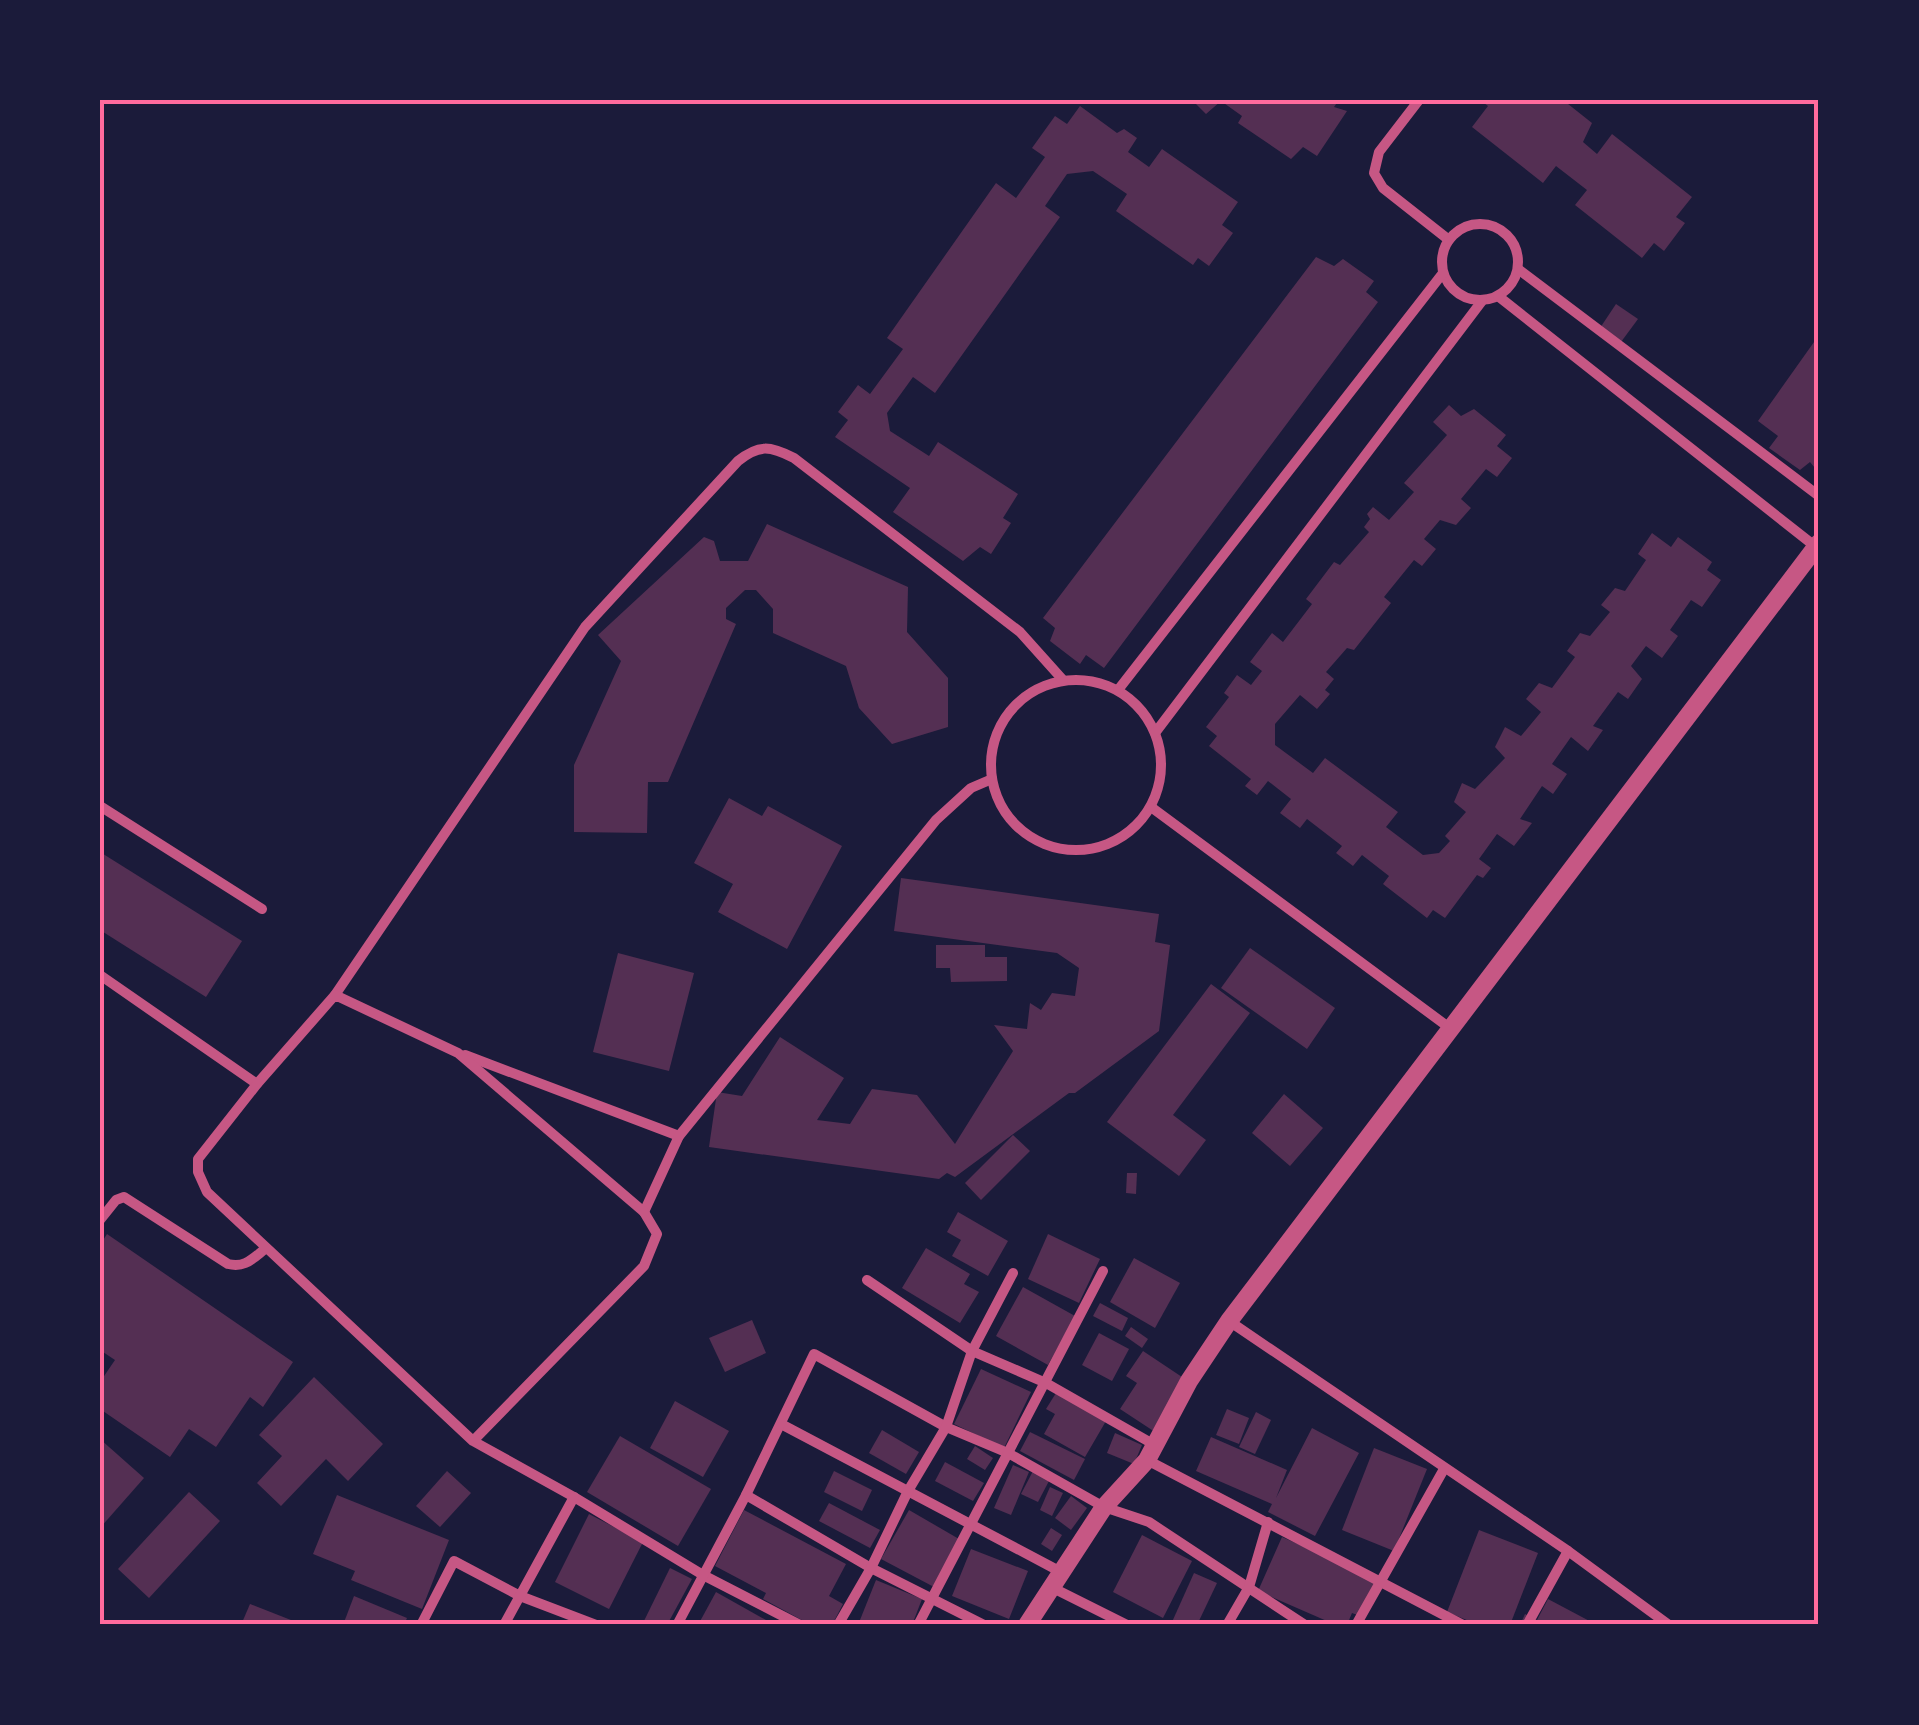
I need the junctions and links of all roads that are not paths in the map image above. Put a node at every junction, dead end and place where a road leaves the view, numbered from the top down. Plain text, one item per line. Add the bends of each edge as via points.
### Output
1 (1419, 100) edge
2 (1449, 240) junction
3 (1518, 269) junction
4 (1443, 272) junction
5 (1498, 296) junction
6 (1482, 301) junction
7 (1819, 496) edge
8 (1818, 545) edge
9 (1063, 680) junction
10 (1118, 690) junction
11 (1155, 733) junction
12 (992, 779) junction
13 (100, 806) edge
14 (1150, 807) junction
15 (262, 909) dead end
16 (100, 975) edge
17 (335, 995) junction
18 (1450, 1029) junction
19 (458, 1053) junction
20 (256, 1084) junction
21 (679, 1136) junction
22 (644, 1212) junction
23 (100, 1220) edge
24 (265, 1249) junction
25 (1103, 1272) dead end
26 (1013, 1274) dead end
27 (867, 1280) dead end
28 (1229, 1321) junction
29 (972, 1351) junction
30 (1046, 1383) junction
31 (780, 1424) junction
32 (946, 1427) junction
33 (473, 1441) junction
34 (1150, 1452) junction
35 (1008, 1453) junction
36 (1444, 1469) junction
37 (908, 1490) junction
38 (746, 1495) junction
39 (574, 1497) junction
40 (1104, 1508) junction
41 (1268, 1522) junction
42 (972, 1527) junction
43 (1568, 1552) junction
44 (871, 1568) junction
45 (702, 1576) junction
46 (1056, 1580) junction
47 (1381, 1580) junction
48 (1249, 1586) junction
49 (520, 1596) junction
50 (932, 1599) junction
51 (421, 1625) edge
52 (504, 1625) edge
53 (596, 1625) edge
54 (677, 1625) edge
55 (800, 1625) edge
56 (838, 1625) edge
57 (918, 1625) edge
58 (984, 1625) edge
59 (1028, 1625) edge
60 (1127, 1625) edge
61 (1227, 1625) edge
62 (1305, 1625) edge
63 (1356, 1625) edge
64 (1462, 1625) edge
65 (1526, 1625) edge
66 (1669, 1625) edge

1 - 2 street via 1379,152 1374,173 1383,188
2 - 3 street via 1462,228 1495,227 1517,252
2 - 4 street
3 - 5 street
3 - 7 street
4 - 6 street via 1465,298
4 - 10 street
5 - 6 street
5 - 8 street
6 - 11 street
8 - 18 street
9 - 10 street
9 - 12 street via 1028,695 1002,723
9 - 17 street via 1020,632 809,470 774,448 755,448 585,628
10 - 11 street
11 - 14 street via 1162,770
12 - 14 street via 1019,828 1034,840 1071,850 1108,844
12 - 21 street via 971,788 936,820
13 - 15 street
14 - 18 street
16 - 20 street
17 - 19 street
17 - 20 street
18 - 28 street
19 - 21 street
19 - 22 street
20 - 24 street via 198,1159 198,1172 218,1205
21 - 22 street
22 - 33 street via 657,1234 644,1266
23 - 24 street via 124,1197 228,1264 239,1267
24 - 33 street
25 - 30 street
26 - 29 street
27 - 29 street
28 - 34 street
28 - 36 street
29 - 30 street
29 - 32 street
30 - 34 street
30 - 35 street
31 - 32 street via 814,1354
31 - 37 street
31 - 38 street
32 - 35 street
32 - 37 street
33 - 39 street
34 - 40 street
34 - 41 street
35 - 40 street
35 - 42 street
36 - 43 street
36 - 47 street
37 - 42 street
37 - 44 street
38 - 44 street
38 - 45 street
39 - 45 street
39 - 49 street
40 - 46 street
40 - 48 street via 1149,1522
41 - 47 street
41 - 48 street
42 - 46 street
42 - 50 street
43 - 65 street
43 - 66 street
44 - 50 street
44 - 56 street
45 - 54 street
45 - 55 street
46 - 59 street
46 - 60 street
47 - 63 street
47 - 64 street
48 - 61 street
48 - 62 street
49 - 51 street via 454,1561
49 - 52 street
49 - 53 street
50 - 57 street
50 - 58 street

